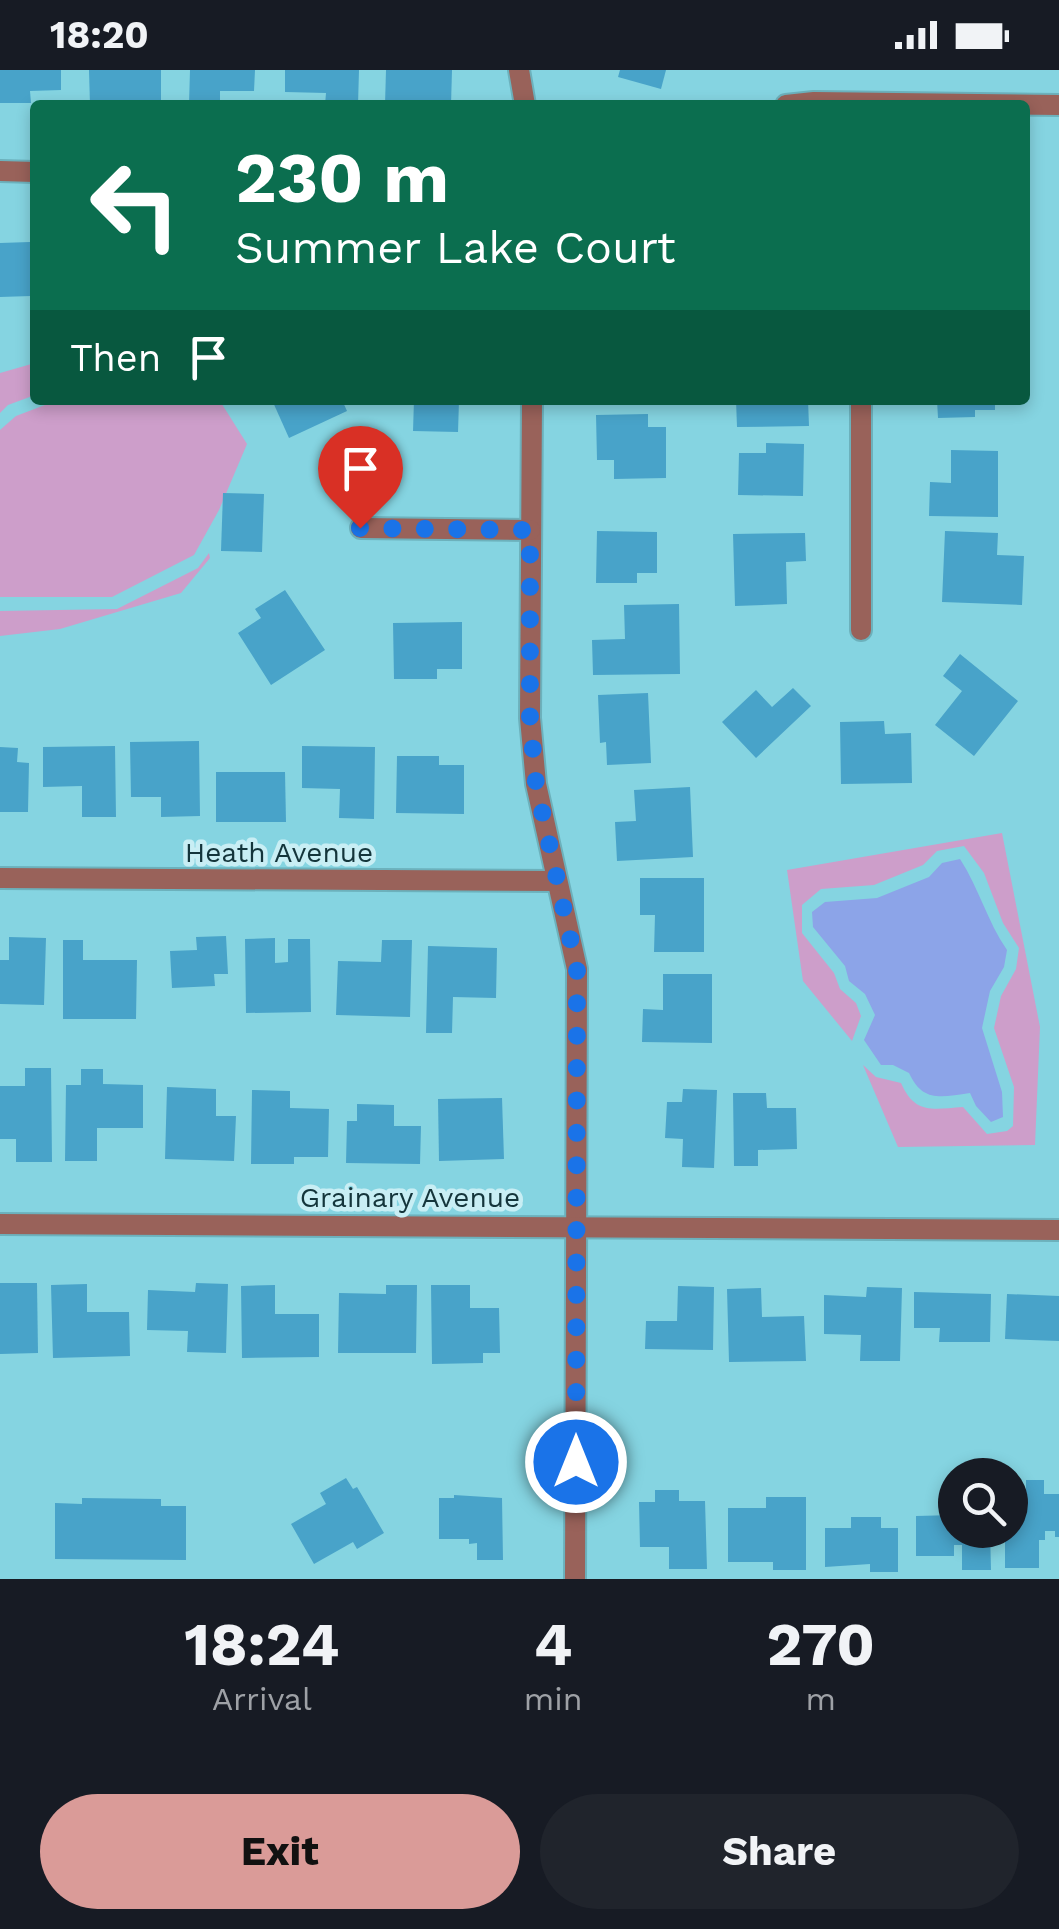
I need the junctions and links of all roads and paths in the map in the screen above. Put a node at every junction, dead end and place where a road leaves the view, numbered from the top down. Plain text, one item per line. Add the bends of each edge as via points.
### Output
1 (519, 70) edge
2 (524, 100) edge
3 (1030, 105) edge
4 (1059, 105) edge
5 (0, 171) edge
6 (30, 172) edge
7 (532, 405) edge
8 (861, 405) edge
9 (360, 528) dead end
10 (530, 530) junction
11 (860, 630) dead end
12 (0, 878) edge
13 (557, 881) junction
14 (0, 1224) edge
15 (576, 1226) junction
16 (1059, 1230) edge
17 (575, 1579) edge

1 - 2 street
3 - 4 street
5 - 6 street
7 - 10 street
8 - 11 street
9 - 10 street
10 - 13 street via 530,718
12 - 13 street, Heath Avenue
13 - 15 street via 577,969
14 - 15 street, Grainary Avenue
15 - 16 street, Grainary Avenue
15 - 17 street

